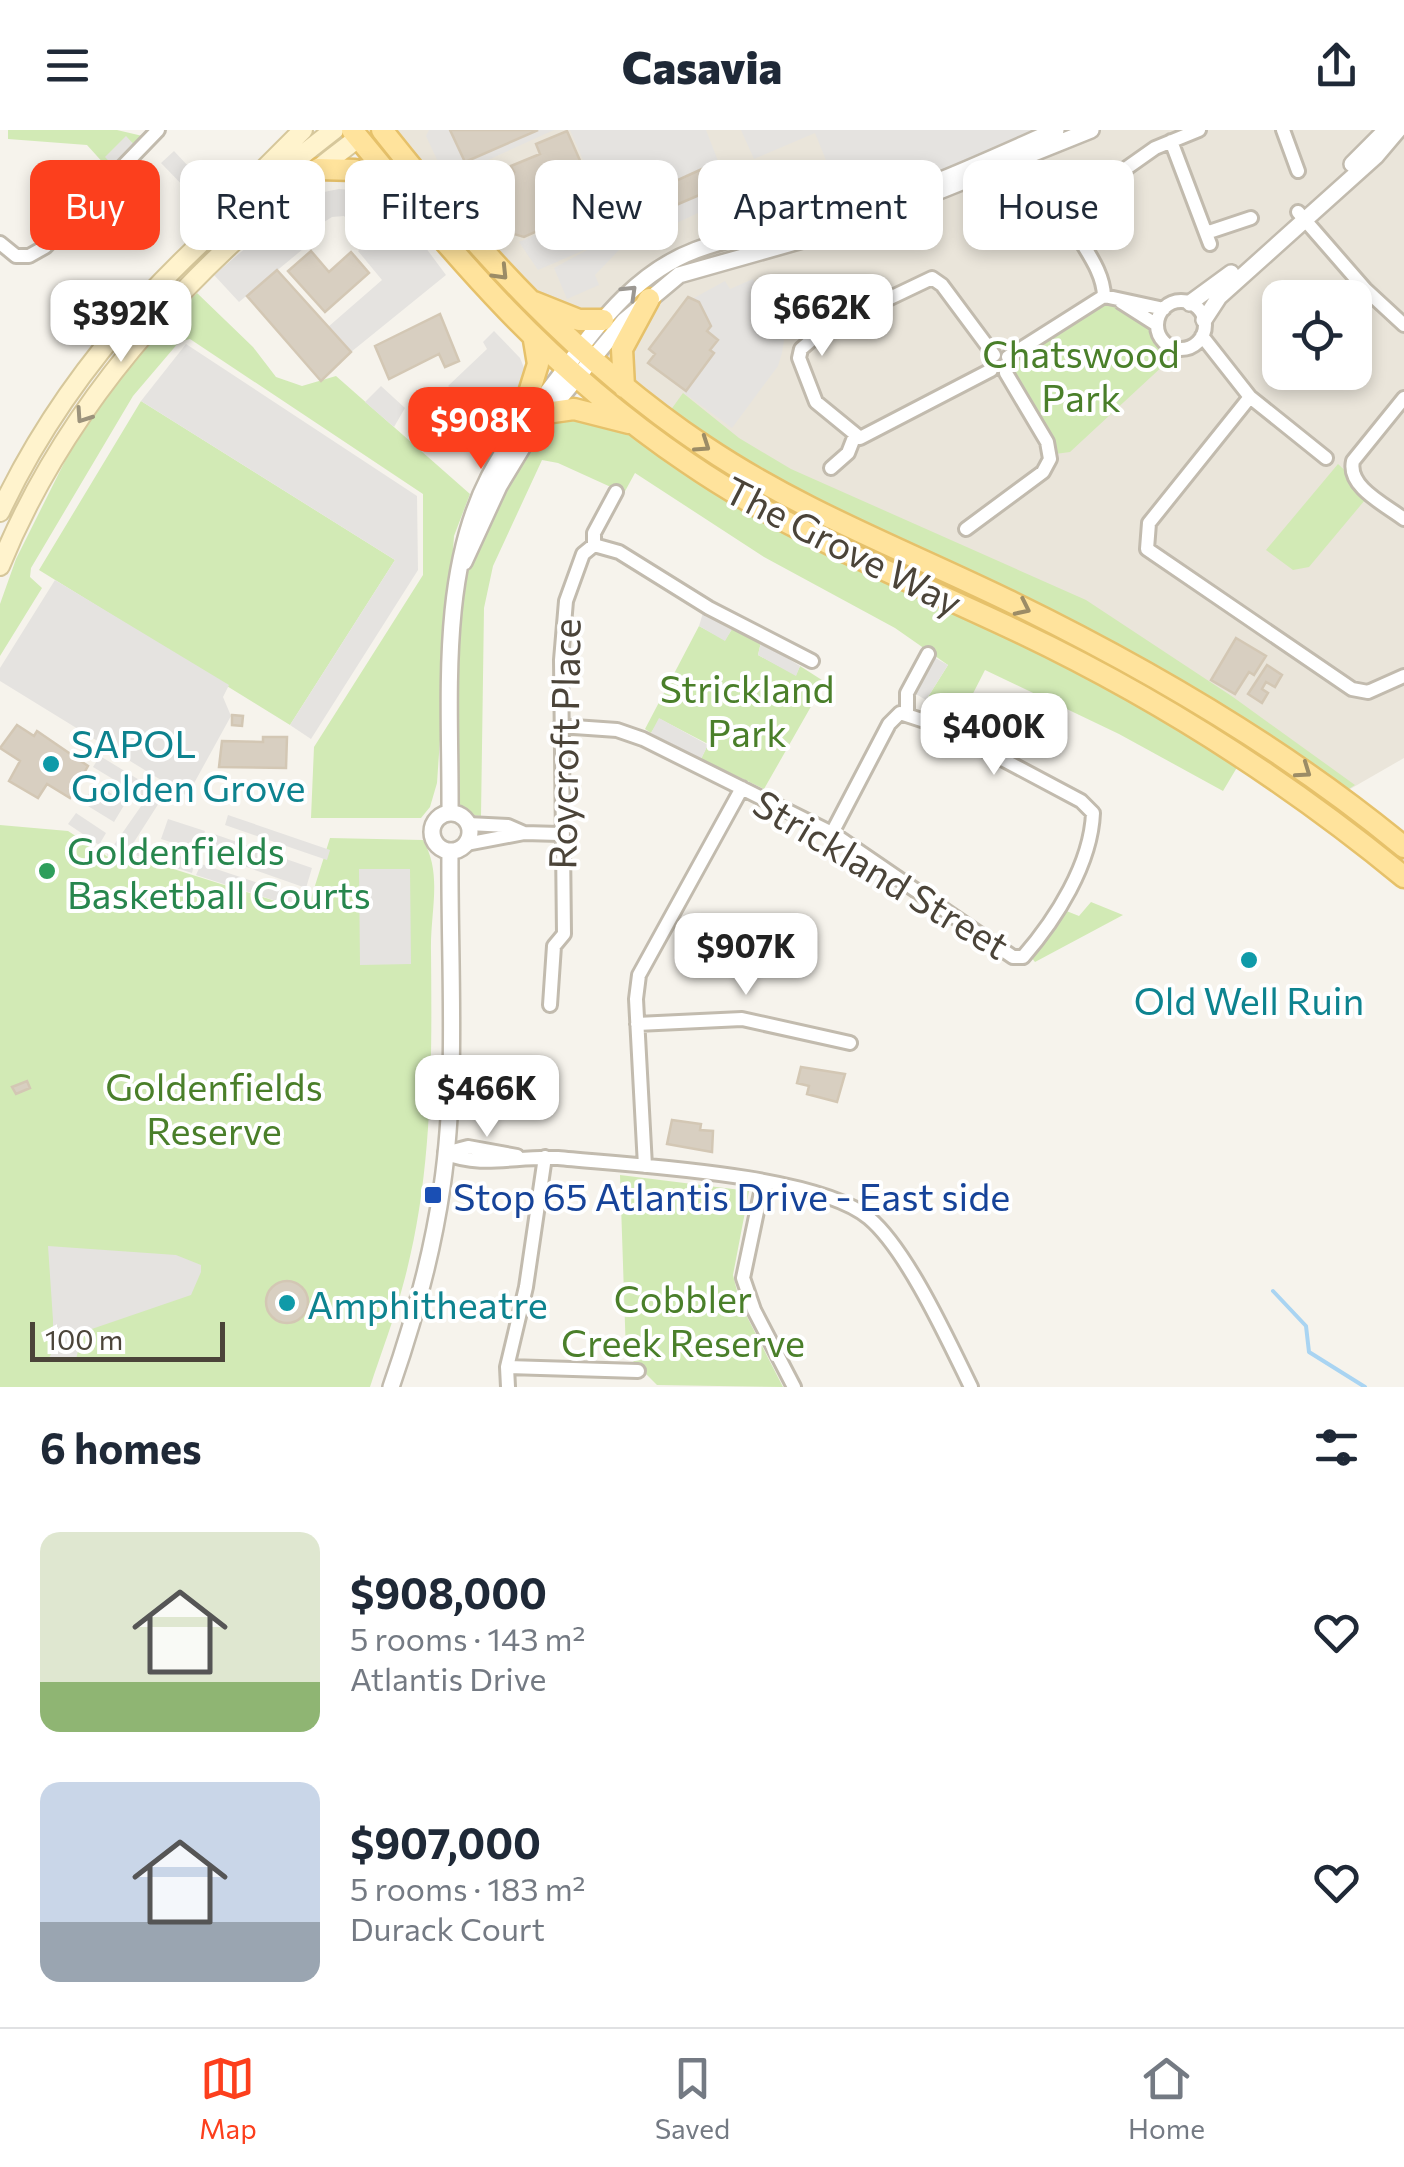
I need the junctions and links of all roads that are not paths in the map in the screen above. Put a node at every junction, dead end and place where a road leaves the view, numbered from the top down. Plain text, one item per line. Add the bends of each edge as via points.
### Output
1 (158, 130) edge
2 (303, 130) edge
3 (334, 130) edge
4 (382, 130) edge
5 (406, 130) edge
6 (1056, 130) edge
7 (1090, 130) edge
8 (1199, 130) edge
9 (1283, 130) edge
10 (1386, 130) edge
11 (1398, 130) edge
12 (359, 132) edge
13 (1171, 141) junction
14 (401, 154) junction
15 (275, 160) edge
16 (296, 160) edge
17 (379, 160) edge
18 (325, 163) edge
19 (1298, 171) dead end
20 (1302, 216) junction
21 (1251, 218) dead end
22 (0, 244) edge
23 (193, 250) edge
24 (224, 250) edge
25 (451, 250) edge
26 (1109, 296) junction
27 (649, 299) junction
28 (527, 300) junction
29 (1190, 303) junction
30 (1164, 309) junction
31 (603, 320) junction
32 (1404, 325) edge
33 (1156, 326) junction
34 (1203, 328) junction
35 (534, 340) junction
36 (1190, 346) junction
37 (585, 354) junction
38 (998, 361) junction
39 (571, 373) junction
40 (1228, 374) junction
41 (624, 387) junction
42 (1250, 397) junction
43 (1404, 398) edge
44 (546, 414) junction
45 (636, 425) junction
46 (518, 428) junction
47 (855, 435) junction
48 (1326, 458) dead end
49 (831, 468) dead end
50 (616, 492) dead end
51 (0, 512) edge
52 (1404, 520) edge
53 (966, 529) dead end
54 (594, 545) junction
55 (464, 563) junction
56 (0, 566) edge
57 (928, 654) dead end
58 (812, 661) dead end
59 (1404, 676) edge
60 (907, 714) junction
61 (560, 726) junction
62 (742, 788) junction
63 (450, 813) junction
64 (468, 824) junction
65 (524, 833) junction
66 (832, 833) junction
67 (560, 834) junction
68 (458, 847) junction
69 (1404, 847) edge
70 (1404, 877) edge
71 (550, 1005) dead end
72 (637, 1024) junction
73 (850, 1042) dead end
74 (446, 1153) junction
75 (545, 1157) junction
76 (645, 1166) junction
77 (763, 1183) junction
78 (507, 1367) junction
79 (638, 1371) dead end
80 (391, 1387) edge
81 (508, 1387) edge
82 (794, 1387) edge
83 (971, 1387) edge

1 - 22 street via 45,247 16,256
2 - 15 main road
3 - 16 main road
4 - 14 main road, The Grove Way
5 - 14 main road
31 -> 6 street via 660,267 698,250 856,210
7 - 27 street via 852,226 703,265
8 - 13 street
9 - 19 street
10 - 20 street
11 - 20 street
12 - 17 main road, The Grove Way
12 - 18 main road
13 - 21 street via 1208,238
13 - 26 street via 1070,208 1069,223 1098,263
14 -> 28 main road, The Grove Way
20 - 29 street
20 - 32 street
20 - 34 street via 1220,297
23 - 51 main road via 126,318 79,381
24 -> 56 main road via 121,362 52,461
25 - 35 main road, The Grove Way
26 - 30 street
26 - 33 street
26 - 38 street
27 - 37 street
27 - 41 main road via 622,349
28 - 31 main road via 579,320
28 - 37 main road, The Grove Way
29 - 30 street
29 - 34 street
30 - 33 street
31 - 37 street
33 - 36 street via 1169,346
34 - 36 street
34 - 40 street
35 - 39 main road, The Grove Way
35 - 46 main road via 538,364
36 - 40 street
37 - 39 street
37 - 41 main road, The Grove Way
38 - 47 street via 872,434
38 - 47 street via 932,278 823,330 801,349 804,374 816,402
38 - 53 street via 1050,458 1043,472
39 - 44 street
39 - 45 main road, The Grove Way
39 - 46 street
40 - 42 street
41 -> 69 main road, The Grove Way via 791,498 1147,672 1292,762
42 - 48 street
42 - 59 street via 1148,523 1147,549 1352,689 1368,692
43 - 52 street via 1351,471
44 - 45 main road via 574,408
44 - 55 street via 499,486
45 - 70 main road, The Grove Way via 799,529 1018,631 1157,706 1299,796
46 - 55 street via 487,481 465,539
47 - 49 street
50 - 54 street, Roycroft Place
54 - 58 street via 619,552
54 - 61 street, Roycroft Place via 566,601
55 - 63 street via 450,676
57 - 60 street via 907,693
60 - 66 street via 889,724
60 - 66 street, Strickland Street via 956,734 1093,812 1079,869 1032,946 1023,957 1003,952
61 - 62 street, Strickland Street via 630,734
61 - 67 street, Roycroft Place
62 - 66 street, Strickland Street
62 - 72 street via 639,975
63 - 64 street
63 - 68 street via 436,820 432,832 438,846
64 - 65 street
64 - 68 street
65 - 67 street
65 - 68 street
67 - 71 street, Roycroft Place via 564,934 554,946
68 - 74 street
72 - 73 street via 742,1018
72 - 76 street
74 - 75 street via 466,1162
74 - 80 street via 427,1271
75 - 76 street
75 - 78 street
76 - 77 street
77 - 82 street via 743,1278
77 - 83 street via 828,1194 879,1227
78 - 79 street
78 - 81 street

